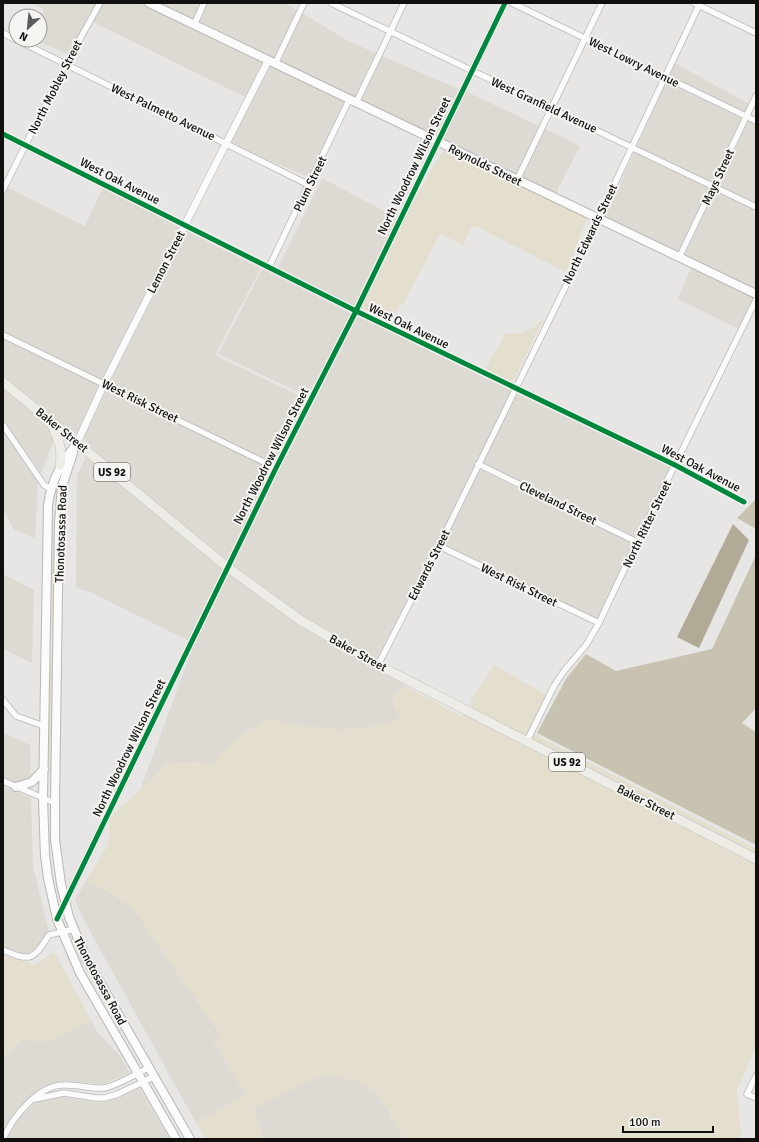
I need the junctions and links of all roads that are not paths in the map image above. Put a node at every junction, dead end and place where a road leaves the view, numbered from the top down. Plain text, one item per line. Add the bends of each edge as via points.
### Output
1 (100, 3) edge
2 (150, 3) edge
3 (204, 3) edge
4 (304, 3) edge
5 (331, 3) edge
6 (404, 3) edge
7 (505, 3) edge
8 (512, 3) edge
9 (602, 3) edge
10 (698, 4) edge
11 (194, 25) junction
12 (390, 32) junction
13 (756, 33) edge
14 (585, 38) junction
15 (33, 48) edge
16 (272, 63) junction
17 (66, 64) junction
18 (471, 71) junction
19 (665, 77) junction
20 (756, 96) edge
21 (353, 101) junction
22 (551, 109) junction
23 (746, 116) junction
24 (756, 121) edge
25 (3, 134) edge
26 (437, 141) junction
27 (226, 143) junction
28 (26, 145) junction
29 (632, 148) junction
30 (517, 180) junction
31 (309, 185) junction
32 (713, 186) junction
33 (3, 190) edge
34 (756, 207) edge
35 (598, 219) junction
36 (185, 225) junction
37 (679, 258) junction
38 (269, 267) junction
39 (756, 294) edge
40 (756, 300) edge
41 (356, 311) junction
42 (3, 335) edge
43 (3, 382) edge
44 (104, 384) junction
45 (514, 388) junction
46 (50, 420) junction
47 (3, 425) edge
48 (77, 443) junction
49 (478, 464) junction
50 (60, 465) junction
51 (675, 465) junction
52 (276, 468) junction
53 (63, 478) junction
54 (51, 489) junction
55 (744, 502) dead end
56 (60, 511) junction
57 (637, 542) junction
58 (439, 546) junction
59 (228, 567) junction
60 (599, 623) junction
61 (378, 665) junction
62 (3, 700) edge
63 (44, 726) junction
64 (527, 741) junction
65 (44, 769) junction
66 (3, 781) edge
67 (16, 787) junction
68 (43, 799) junction
69 (55, 803) junction
70 (756, 859) edge
71 (65, 901) junction
72 (56, 919) junction
73 (74, 929) junction
74 (62, 932) junction
75 (4, 950) edge
76 (148, 1068) junction
77 (138, 1073) junction
78 (756, 1076) edge
79 (153, 1077) junction
80 (143, 1082) junction
81 (72, 1085) junction
82 (71, 1094) junction
83 (756, 1098) edge
84 (35, 1099) junction
85 (3, 1139) edge
86 (176, 1139) edge
87 (190, 1139) edge

1 - 17 street, North Mobley Street
2 - 11 main road, Reynolds Street
3 - 11 street
4 - 16 street
5 - 12 street, West Granfield Avenue
6 - 12 street, Plum Street
7 - 18 street, North Woodrow Wilson Street
8 - 14 street, West Lowry Avenue
9 - 14 street
10 - 13 street
10 - 19 street, North Edwards Street
11 - 16 main road, Reynolds Street
12 - 18 street, West Granfield Avenue
12 - 21 street, Plum Street
14 - 19 street, West Lowry Avenue
14 - 22 street
15 - 17 street, West Palmetto Avenue
16 - 21 main road, Reynolds Street
16 - 27 street, Lemon Street
17 - 27 street, West Palmetto Avenue
17 - 28 street, North Mobley Street
18 - 22 street, West Granfield Avenue
18 - 26 street, North Woodrow Wilson Street
19 - 23 street, West Lowry Avenue
19 - 29 street, North Edwards Street
20 - 23 street, Mays Street
21 - 26 main road, Reynolds Street
21 - 31 street, Plum Street
22 - 29 street, West Granfield Avenue
22 - 30 street
23 - 24 street, West Lowry Avenue
23 - 32 street, Mays Street
25 - 28 street, West Oak Avenue
26 - 30 main road, Reynolds Street
26 - 41 street, North Woodrow Wilson Street
27 - 31 street, West Palmetto Avenue
27 - 36 street, Lemon Street
28 - 33 street, North Mobley Street
28 - 36 street, West Oak Avenue
29 - 32 street, West Granfield Avenue
29 - 35 street, North Edwards Street
30 - 35 main road, Reynolds Street
31 - 38 street, Plum Street
32 - 34 street, West Granfield Avenue
32 - 37 street, Mays Street
35 - 37 main road, Reynolds Street
35 - 45 street, North Edwards Street
36 - 38 street, West Oak Avenue
36 - 44 street, Lemon Street
37 - 39 main road, Reynolds Street
38 - 41 street, West Oak Avenue
40 - 51 street, North Ritter Street
41 - 45 street, West Oak Avenue
41 - 52 street, North Woodrow Wilson Street
42 - 44 street, West Risk Street
43 - 46 main road, Baker Street / US 92
44 - 48 street, Lemon Street
44 - 52 street, West Risk Street
45 - 49 street, North Edwards Street
45 - 51 street, West Oak Avenue
46 - 48 main road, Baker Street / US 92
46 - 50 main road via 60,441
47 - 54 street via 44,484
48 - 50 main road, Thonotosassa Road
48 - 53 main road, Thonotosassa Road
48 - 59 main road, Baker Street / US 92
49 - 57 street, Cleveland Street
49 - 58 street, Edwards Street
50 - 54 main road, Thonotosassa Road
51 - 55 street, West Oak Avenue
51 - 57 street, North Ritter Street
52 - 59 street, North Woodrow Wilson Street
53 - 54 main road
53 - 56 main road, Thonotosassa Road
54 - 56 main road
54 - 63 main road, Thonotosassa Road via 47,546
56 - 69 main road, Thonotosassa Road
57 - 60 street, North Ritter Street
58 - 60 street, West Risk Street
58 - 61 street, Edwards Street
59 - 61 main road, Baker Street / US 92 via 300,620
59 - 71 street, North Woodrow Wilson Street
60 - 64 street, North Ritter Street via 554,686
61 - 64 main road, Baker Street / US 92
62 - 63 street via 16,716
63 - 65 main road, Thonotosassa Road
64 - 70 main road, Baker Street / US 92
65 - 67 main road via 32,782
65 - 68 main road, Thonotosassa Road
66 - 67 street
67 - 68 street
68 - 69 street
68 - 72 main road, Thonotosassa Road via 45,856
69 - 71 main road, Thonotosassa Road via 57,862
71 - 72 street, North Woodrow Wilson Street
71 - 73 main road, Thonotosassa Road
72 - 74 main road, Thonotosassa Road
73 - 74 street
73 - 76 main road, Thonotosassa Road via 97,979
74 - 75 street via 49,935 31,958 26,959
74 - 77 main road, Thonotosassa Road via 80,973
76 - 77 street
76 - 79 main road, Thonotosassa Road
77 - 80 main road, Thonotosassa Road
77 - 81 street via 104,1088
78 - 83 street via 747,1094
79 - 80 street
79 - 87 main road, Thonotosassa Road
80 - 82 street via 105,1098
80 - 86 main road, Thonotosassa Road
81 - 82 street
81 - 84 street via 43,1090
82 - 84 street via 53,1094
84 - 85 street via 17,1116

